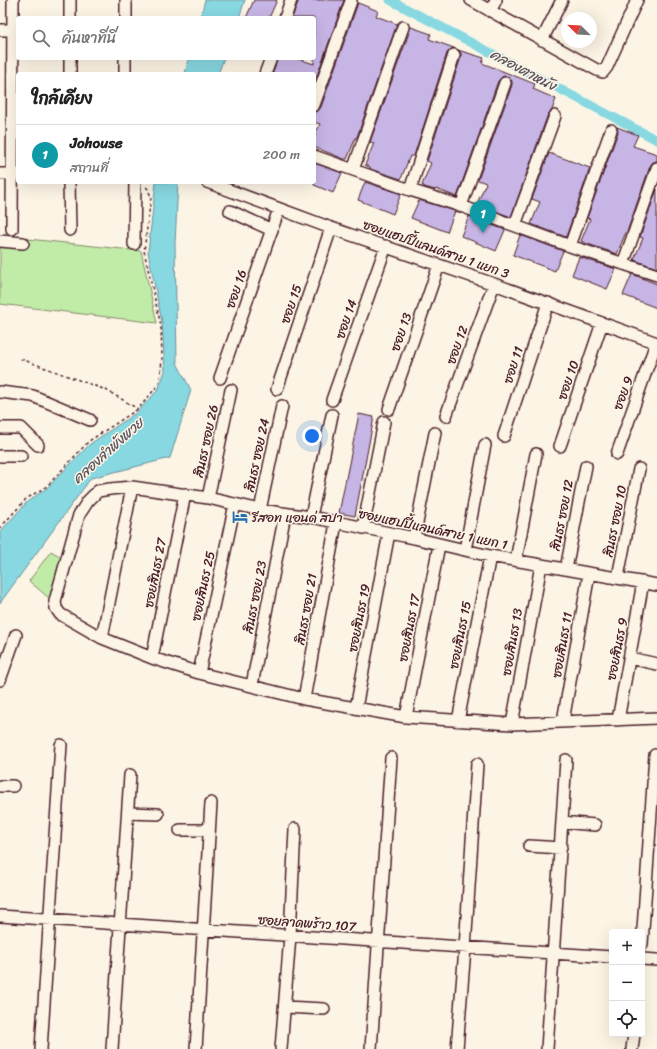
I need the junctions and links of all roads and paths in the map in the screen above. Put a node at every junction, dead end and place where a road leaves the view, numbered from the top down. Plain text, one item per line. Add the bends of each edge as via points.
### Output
1 (13, 0) edge
2 (70, 0) edge
3 (126, 0) edge
4 (291, 0) edge
5 (471, 0) edge
6 (496, 0) edge
7 (562, 0) edge
8 (638, 0) edge
9 (351, 1) dead end
10 (490, 12) junction
11 (70, 16) edge
12 (126, 16) edge
13 (286, 16) edge
14 (403, 26) dead end
15 (0, 30) edge
16 (15, 30) edge
17 (542, 40) junction
18 (454, 55) dead end
19 (70, 60) edge
20 (125, 60) edge
21 (270, 60) edge
22 (70, 72) edge
23 (125, 72) edge
24 (266, 72) edge
25 (505, 83) dead end
26 (316, 99) edge
27 (555, 116) dead end
28 (611, 130) dead end
29 (316, 157) edge
30 (657, 168) edge
31 (353, 170) junction
32 (0, 174) edge
33 (15, 174) edge
34 (69, 184) edge
35 (135, 184) edge
36 (142, 184) edge
37 (212, 184) edge
38 (410, 190) junction
39 (461, 206) junction
40 (279, 209) junction
41 (230, 211) dead end
42 (515, 225) junction
43 (331, 228) junction
44 (12, 229) dead end
45 (70, 230) dead end
46 (272, 230) junction
47 (0, 241) edge
48 (23, 243) dead end
49 (134, 244) dead end
50 (386, 246) junction
51 (570, 246) junction
52 (623, 264) junction
53 (439, 265) junction
54 (657, 275) edge
55 (494, 284) junction
56 (548, 303) junction
57 (602, 323) junction
58 (657, 343) edge
59 (21, 359) dead end
60 (220, 378) dead end
61 (278, 388) dead end
62 (231, 390) dead end
63 (0, 392) edge
64 (332, 400) dead end
65 (282, 406) dead end
66 (389, 408) dead end
67 (138, 409) junction
68 (332, 415) dead end
69 (446, 416) dead end
70 (90, 420) dead end
71 (384, 422) dead end
72 (0, 428) edge
73 (435, 433) dead end
74 (504, 436) dead end
75 (38, 445) dead end
76 (485, 445) dead end
77 (560, 446) dead end
78 (536, 454) dead end
79 (617, 454) dead end
80 (0, 456) edge
81 (21, 456) dead end
82 (586, 466) dead end
83 (639, 469) dead end
84 (132, 487) junction
85 (185, 494) junction
86 (208, 498) junction
87 (235, 504) junction
88 (260, 510) junction
89 (285, 514) junction
90 (311, 518) junction
91 (336, 523) junction
92 (0, 528) edge
93 (363, 528) junction
94 (389, 533) junction
95 (414, 538) junction
96 (439, 545) junction
97 (465, 550) junction
98 (490, 556) junction
99 (516, 560) junction
100 (541, 565) junction
101 (566, 569) junction
102 (589, 574) junction
103 (618, 578) junction
104 (643, 582) junction
105 (657, 585) edge
106 (16, 635) dead end
107 (102, 638) junction
108 (152, 658) junction
109 (629, 658) junction
110 (657, 664) edge
111 (199, 673) junction
112 (0, 680) edge
113 (252, 685) junction
114 (304, 699) junction
115 (356, 708) junction
116 (406, 717) junction
117 (657, 718) edge
118 (458, 720) junction
119 (618, 720) junction
120 (563, 721) junction
121 (512, 724) junction
122 (61, 745) dead end
123 (655, 755) dead end
124 (391, 758) dead end
125 (566, 760) dead end
126 (477, 764) dead end
127 (130, 775) dead end
128 (0, 786) edge
129 (13, 786) dead end
130 (655, 787) edge
131 (210, 803) dead end
132 (128, 813) junction
133 (158, 814) dead end
134 (562, 822) junction
135 (595, 825) dead end
136 (295, 829) dead end
137 (180, 830) dead end
138 (209, 830) junction
139 (529, 846) dead end
140 (560, 848) junction
141 (0, 916) edge
142 (48, 919) junction
143 (121, 924) junction
144 (643, 929) edge
145 (204, 930) junction
146 (290, 936) junction
147 (379, 942) junction
148 (465, 948) junction
149 (554, 954) junction
150 (609, 957) edge
151 (645, 959) edge
152 (657, 960) edge
153 (284, 1007) junction
154 (324, 1009) dead end
155 (634, 1037) edge
156 (40, 1049) edge
157 (112, 1049) edge
158 (196, 1049) edge
159 (282, 1049) edge
160 (371, 1049) edge
161 (457, 1049) edge
162 (547, 1049) edge
163 (632, 1049) edge

1 - 16 street
2 - 11 street
3 - 12 street
4 - 13 street
5 - 10 street
6 - 10 street
7 - 17 street
8 - 17 street via 603,72
9 - 26 street
10 - 17 street
14 - 31 street
15 - 16 street
16 - 33 street
18 - 38 street
19 - 22 street
20 - 23 street
21 - 24 street
25 - 39 street
27 - 42 street
28 - 51 street
29 - 31 street
30 - 52 street
31 - 38 street
32 - 33 street
33 - 44 street
34 - 45 street
35 - 49 street
36 - 67 path via 151,197 144,251 161,326 162,359 160,380
37 - 40 street, ซอยแฮปปี้แลนด์สาย 1 แยก 3
38 - 39 street
39 - 42 street
40 - 43 street, ซอยแฮปปี้แลนด์สาย 1 แยก 3
40 - 46 street, ซอย 16
41 - 46 street
42 - 51 street
43 - 50 street, ซอยแฮปปี้แลนด์สาย 1 แยก 3
43 - 61 street, ซอย 15
46 - 60 street, ซอย 16
47 - 48 street
50 - 53 street, ซอยแฮปปี้แลนด์สาย 1 แยก 3
50 - 64 street, ซอย 14
51 - 52 street
52 - 54 street
53 - 55 street, ซอยแฮปปี้แลนด์สาย 1 แยก 3
53 - 66 street, ซอย 13
55 - 56 street, ซอยแฮปปี้แลนด์สาย 1 แยก 3
55 - 69 street, ซอย 12
56 - 57 street, ซอยแฮปปี้แลนด์สาย 1 แยก 3
56 - 74 street, ซอย 11
57 - 58 street, ซอยแฮปปี้แลนด์สาย 1 แยก 3
57 - 77 street, ซอย 10
58 - 79 street, ซอย 9
59 - 67 path via 106,390
62 - 86 street, สินธร ซอย 26
63 - 70 street via 33,396
65 - 88 street, สินธร ซอย 24
67 - 92 path via 89,441 47,486 26,499
68 - 90 street
71 - 93 street
72 - 75 street via 21,428
73 - 95 street
76 - 97 street
78 - 99 street
80 - 81 street
82 - 101 street, สินธร ซอย 12
83 - 103 street, สินธร ซอย 10
84 - 85 street, ซอยแฮปปี้แลนด์สาย 1 แยก 1
84 - 107 street
84 - 107 street, ซอยแฮปปี้แลนด์สาย 1 แยก 1 via 110,488 98,492 88,501 79,515 55,601 60,614
85 - 86 street, ซอยแฮปปี้แลนด์สาย 1 แยก 1
85 - 108 street, ซอยสินธร 27
86 - 87 street, ซอยแฮปปี้แลนด์สาย 1 แยก 1
87 - 88 street, ซอยแฮปปี้แลนด์สาย 1 แยก 1
87 - 111 street, ซอยสินธร 25
88 - 89 street, ซอยแฮปปี้แลนด์สาย 1 แยก 1
89 - 90 street, ซอยแฮปปี้แลนด์สาย 1 แยก 1
89 - 113 street, สินธร ซอย 23
90 - 91 street, ซอยแฮปปี้แลนด์สาย 1 แยก 1
91 - 93 street, ซอยแฮปปี้แลนด์สาย 1 แยก 1
91 - 114 street, สินธร ซอย 21
93 - 94 street, ซอยแฮปปี้แลนด์สาย 1 แยก 1
94 - 95 street, ซอยแฮปปี้แลนด์สาย 1 แยก 1
94 - 115 street, ซอยสินธร 19
95 - 96 street, ซอยแฮปปี้แลนด์สาย 1 แยก 1
96 - 97 street, ซอยแฮปปี้แลนด์สาย 1 แยก 1
96 - 116 street, ซอยสินธร 17
97 - 98 street, ซอยแฮปปี้แลนด์สาย 1 แยก 1
98 - 99 street, ซอยแฮปปี้แลนด์สาย 1 แยก 1
98 - 118 street, ซอยสินธร 15
99 - 100 street, ซอยแฮปปี้แลนด์สาย 1 แยก 1
100 - 101 street, ซอยแฮปปี้แลนด์สาย 1 แยก 1
100 - 121 street, ซอยสินธร 13
101 - 102 street, ซอยแฮปปี้แลนด์สาย 1 แยก 1
102 - 103 street, ซอยแฮปปี้แลนด์สาย 1 แยก 1
102 - 120 street, ซอยสินธร 11
103 - 104 street, ซอยแฮปปี้แลนด์สาย 1 แยก 1
104 - 105 street, ซอยแฮปปี้แลนด์สาย 1 แยก 1
104 - 109 street, ซอยสินธร 9
106 - 112 street
107 - 108 street, ซอยแฮปปี้แลนด์สาย 1 แยก 1
108 - 111 street, ซอยแฮปปี้แลนด์สาย 1 แยก 1
109 - 110 street
109 - 119 street, ซอยสินธร 9
111 - 113 street, ซอยแฮปปี้แลนด์สาย 1 แยก 1
113 - 114 street, ซอยแฮปปี้แลนด์สาย 1 แยก 1
114 - 115 street, ซอยแฮปปี้แลนด์สาย 1 แยก 1
115 - 116 street, ซอยแฮปปี้แลนด์สาย 1 แยก 1
116 - 118 street, ซอยแฮปปี้แลนด์สาย 1 แยก 1
117 - 119 street, ซอยแฮปปี้แลนด์สาย 1 แยก 1
118 - 121 street, ซอยแฮปปี้แลนด์สาย 1 แยก 1
119 - 120 street, ซอยแฮปปี้แลนด์สาย 1 แยก 1
120 - 121 street, ซอยแฮปปี้แลนด์สาย 1 แยก 1
122 - 142 street
123 - 130 street
124 - 147 street
125 - 134 street
126 - 148 street
127 - 132 street
128 - 129 street
130 - 144 street
131 - 138 street
132 - 133 street
132 - 143 street
134 - 135 street
134 - 140 street
136 - 146 street
137 - 138 street
138 - 145 street
139 - 140 street
140 - 149 street
141 - 142 street, ซอยลาดพร้าว 107
142 - 143 street, ซอยลาดพร้าว 107
142 - 156 street
143 - 145 street, ซอยลาดพร้าว 107
143 - 157 street
145 - 146 street, ซอยลาดพร้าว 107
145 - 158 street
146 - 147 street, ซอยลาดพร้าว 107
146 - 153 street
147 - 148 street, ซอยลาดพร้าว 107
147 - 160 street
148 - 149 street, ซอยลาดพร้าว 107
148 - 161 street
149 - 150 street, ซอยลาดพร้าว 107
149 - 162 street
151 - 152 street
153 - 154 street
153 - 159 street
155 - 163 street

